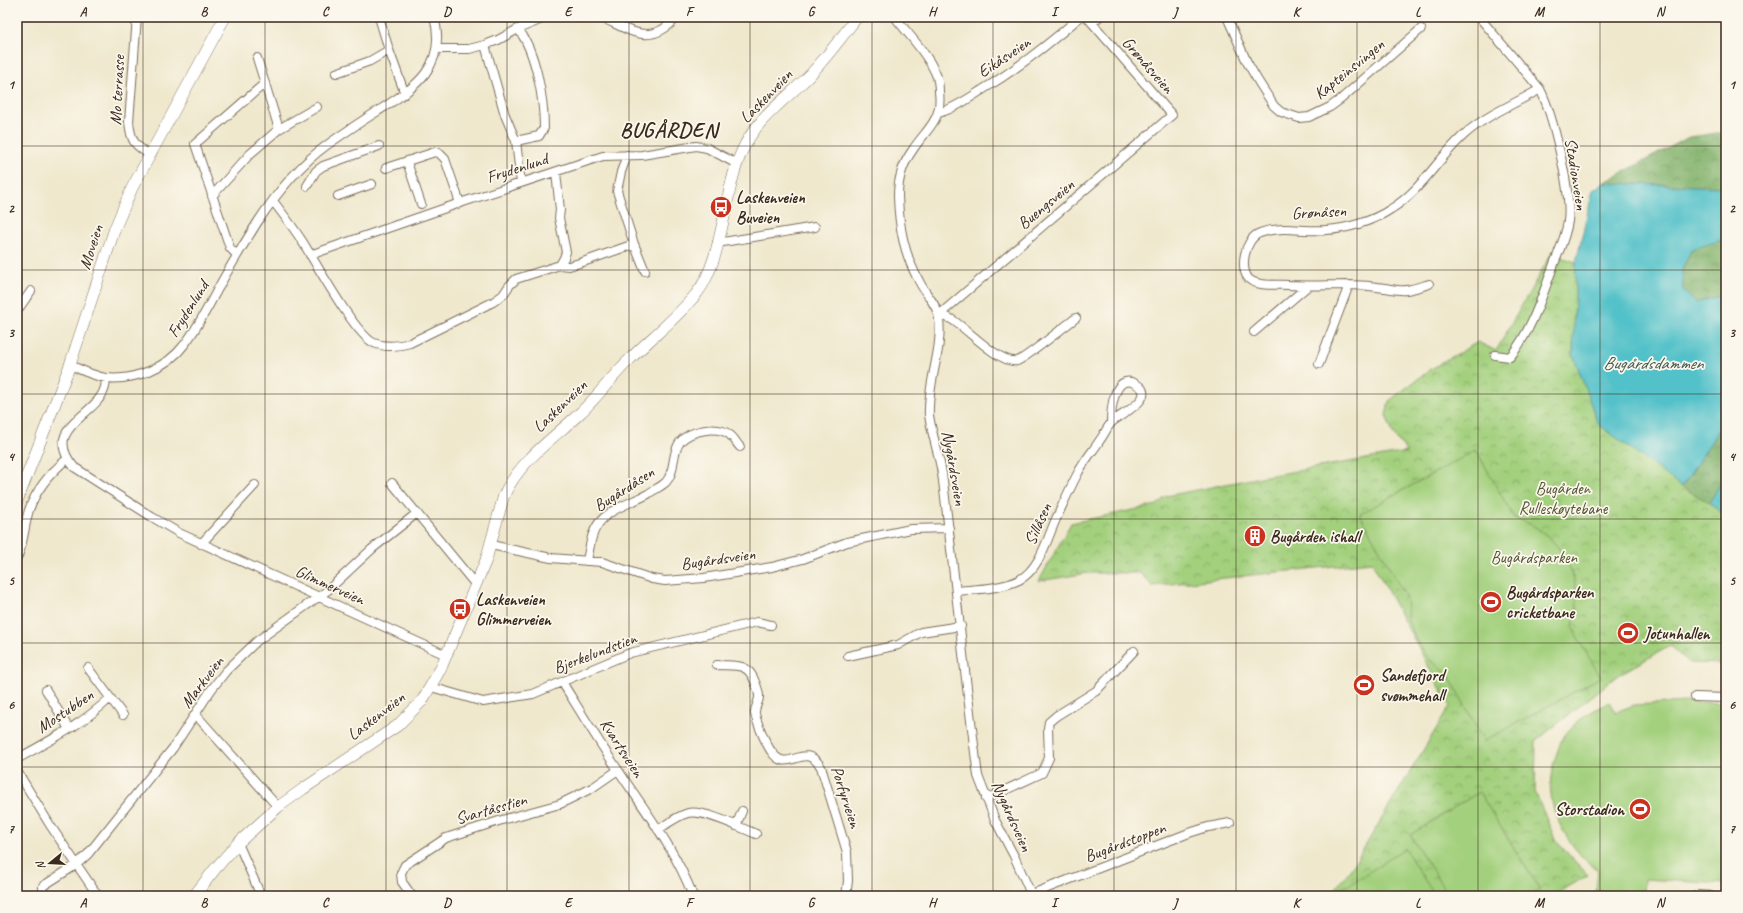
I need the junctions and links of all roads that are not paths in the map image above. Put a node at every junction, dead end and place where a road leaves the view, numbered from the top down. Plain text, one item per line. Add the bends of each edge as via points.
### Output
1 (137, 17) edge
2 (225, 17) edge
3 (380, 17) edge
4 (434, 17) edge
5 (547, 17) edge
6 (600, 17) edge
7 (677, 17) edge
8 (857, 17) edge
9 (895, 17) edge
10 (1080, 17) edge
11 (1099, 17) edge
12 (1227, 17) edge
13 (1479, 17) edge
14 (1089, 20) edge
15 (518, 29) junction
16 (1421, 29) dead end
17 (485, 45) junction
18 (437, 49) junction
19 (389, 50) junction
20 (257, 58) dead end
21 (336, 73) dead end
22 (264, 83) junction
23 (1540, 89) junction
24 (405, 94) junction
25 (317, 107) dead end
26 (939, 113) junction
27 (1172, 115) joint
28 (279, 129) junction
29 (516, 141) junction
30 (379, 146) dead end
31 (627, 154) junction
32 (150, 155) junction
33 (407, 162) junction
34 (737, 164) junction
35 (386, 168) dead end
36 (556, 172) junction
37 (521, 183) junction
38 (372, 184) dead end
39 (307, 186) dead end
40 (212, 196) junction
41 (338, 196) dead end
42 (273, 202) junction
43 (460, 203) junction
44 (421, 204) dead end
45 (815, 227) dead end
46 (718, 243) junction
47 (634, 244) junction
48 (237, 255) junction
49 (310, 255) junction
50 (560, 265) junction
51 (646, 271) dead end
52 (1429, 284) dead end
53 (1349, 285) junction
54 (1308, 286) junction
55 (31, 290) dead end
56 (17, 311) edge
57 (939, 315) junction
58 (1076, 318) dead end
59 (1254, 332) dead end
60 (1496, 355) dead end
61 (1319, 364) dead end
62 (70, 365) junction
63 (106, 378) junction
64 (1111, 422) junction
65 (740, 447) dead end
66 (67, 459) junction
67 (392, 483) dead end
68 (254, 485) dead end
69 (17, 501) edge
70 (417, 513) junction
71 (949, 528) junction
72 (201, 544) junction
73 (491, 545) junction
74 (17, 558) edge
75 (588, 561) junction
76 (475, 584) junction
77 (956, 591) junction
78 (319, 597) junction
79 (771, 625) dead end
80 (961, 626) junction
81 (1134, 651) dead end
82 (446, 655) junction
83 (848, 656) dead end
84 (717, 665) dead end
85 (88, 668) dead end
86 (562, 682) junction
87 (431, 687) junction
88 (46, 690) dead end
89 (1695, 697) dead end
90 (110, 698) junction
91 (1726, 698) edge
92 (123, 715) dead end
93 (196, 715) junction
94 (69, 729) junction
95 (17, 759) edge
96 (618, 770) junction
97 (17, 771) edge
98 (986, 799) junction
99 (278, 807) junction
100 (742, 811) dead end
101 (1230, 823) dead end
102 (736, 826) junction
103 (658, 830) junction
104 (756, 834) dead end
105 (238, 843) junction
106 (76, 864) junction
107 (1032, 895) edge
108 (43, 896) edge
109 (98, 896) edge
110 (194, 896) edge
111 (261, 896) edge
112 (412, 896) edge
113 (694, 896) edge
114 (846, 896) edge
115 (1693, 896) edge
116 (1714, 896) edge

1 - 32 street, Mo terrasse via 130,137 137,147
2 - 32 street, Moveien
3 - 19 street
4 - 18 street, Frydenlund
5 - 15 street
6 - 7 street via 645,35 662,30 672,24
8 - 34 street, Laskenveien via 816,68 773,108 756,128 742,150
9 - 26 street via 936,74 940,99
10 - 26 street, Eikåsveien via 1051,43 1006,76 951,109
11 - 14 street
12 - 16 street, Kapteinsvingen via 1247,62 1274,106 1281,112 1299,118 1321,112 1341,99
13 - 23 street, Stadionveien
14 - 27 street, Grønåsveien
15 - 17 street
15 - 29 street via 526,41 540,87 544,128 539,136
17 - 18 street
17 - 29 street via 505,115
18 - 24 street, Frydenlund via 419,83
19 - 21 street via 370,61
19 - 24 street
20 - 22 street
22 - 28 street
22 - 40 street via 195,144
23 - 54 street, Grønåsen via 1465,134 1415,191 1391,210 1354,226 1325,230 1280,228 1258,234 1251,239 1247,245 1245,258 1245,273 1250,279 1259,283
23 - 60 street, Stadionveien via 1551,117 1560,158 1568,202 1568,221 1534,318 1510,357
24 - 42 street, Frydenlund via 325,146 294,174
25 - 28 street
26 - 57 street, Nygårdsveien via 906,160 900,174 898,189 900,228 908,261
27 - 57 street, Buengsveien
28 - 40 street via 250,154
29 - 37 street
30 - 39 street via 319,168
31 - 34 street, Frydenlund via 642,155 696,146 707,148
31 - 36 street, Frydenlund via 603,156
31 - 47 street via 617,191
32 - 62 street, Moveien via 115,228
33 - 35 street
33 - 43 street via 436,152 443,155
33 - 44 street
34 - 46 street, Laskenveien
36 - 37 street, Frydenlund
36 - 50 street via 559,223 566,252
37 - 43 street, Frydenlund
38 - 41 street
40 - 48 street via 230,248
42 - 48 street, Frydenlund
42 - 49 street
43 - 49 street, Frydenlund
45 - 46 street
46 - 73 street, Laskenveien via 703,283 682,310 619,370 589,405 517,472 504,496
47 - 50 street via 569,266
47 - 51 street
48 - 63 street, Frydenlund via 184,346 159,367 145,373
49 - 50 street via 364,336 373,343 395,347 427,336 493,302 503,295 516,279
52 - 53 street, Grønåsen via 1405,291
53 - 54 street, Grønåsen
53 - 61 street
54 - 59 street
55 - 56 street
57 - 58 street via 950,318 997,355 1017,361
57 - 71 street, Nygårdsveien via 941,331 929,399 929,414 942,473
62 - 63 street, Frydenlund
62 - 69 street, Moveien
63 - 66 street via 100,397 70,426 64,441
64 - 64 street, Sillåsen via 1141,400 1143,394 1137,385 1127,382 1118,388 1111,412
64 - 77 street, Sillåsen via 1079,471 1040,557 1031,570 1020,580 1004,586
65 - 75 street, Bugårdåsen via 730,435 720,431 709,429 686,437 680,443 671,474 665,483 601,519 592,535
66 - 72 street, Glimmerveien via 96,482
66 - 74 street via 46,479 35,497
67 - 70 street
68 - 72 street
70 - 76 street
70 - 78 street, Markveien
71 - 75 street, Bugårdsveien via 904,530 847,542 803,559 772,567 704,578 665,581 602,562
71 - 77 street, Nygårdsveien
72 - 78 street, Glimmerveien
73 - 75 street, Bugårdsveien via 551,558
73 - 76 street, Laskenveien
76 - 82 street, Laskenveien
77 - 80 street, Nygårdsveien
78 - 82 street, Glimmerveien
78 - 93 street, Markveien via 277,626 242,655 226,671
79 - 86 street, Bjerkelundstien via 757,622 630,653
80 - 83 street via 921,632 898,645
80 - 98 street, Nygårdsveien via 978,776
81 - 98 street via 1096,691 1049,722 1049,758 1042,773
82 - 87 street, Laskenveien
84 - 114 street, Porfyrveien via 742,667 752,674 759,690 755,714 771,751 777,758 788,761 810,756 815,758 821,767 847,852
85 - 90 street, Mostubben
86 - 87 street, Bjerkelundstien via 533,694 483,702
86 - 96 street, Kvartsveien
87 - 99 street, Laskenveien via 412,712 397,726
88 - 94 street
89 - 91 street
90 - 92 street, Mostubben
90 - 94 street, Mostubben
93 - 99 street
93 - 106 street, Markveien via 173,748 88,854
94 - 95 street, Mostubben
96 - 103 street, Kvartsveien
96 - 112 street, Svartåsstien via 592,788 560,804 446,838 405,865 401,873 402,882
97 - 106 street
98 - 107 street, Nygårdsveien
99 - 105 street, Laskenveien
100 - 102 street
101 - 107 street, Bugårdstoppen via 1189,833
102 - 103 street via 707,815 690,812
102 - 104 street
103 - 113 street, Kvartsveien via 683,870
105 - 110 street, Laskenveien
105 - 111 street
106 - 108 street, Markveien via 43,886
106 - 109 street
115 - 116 street

